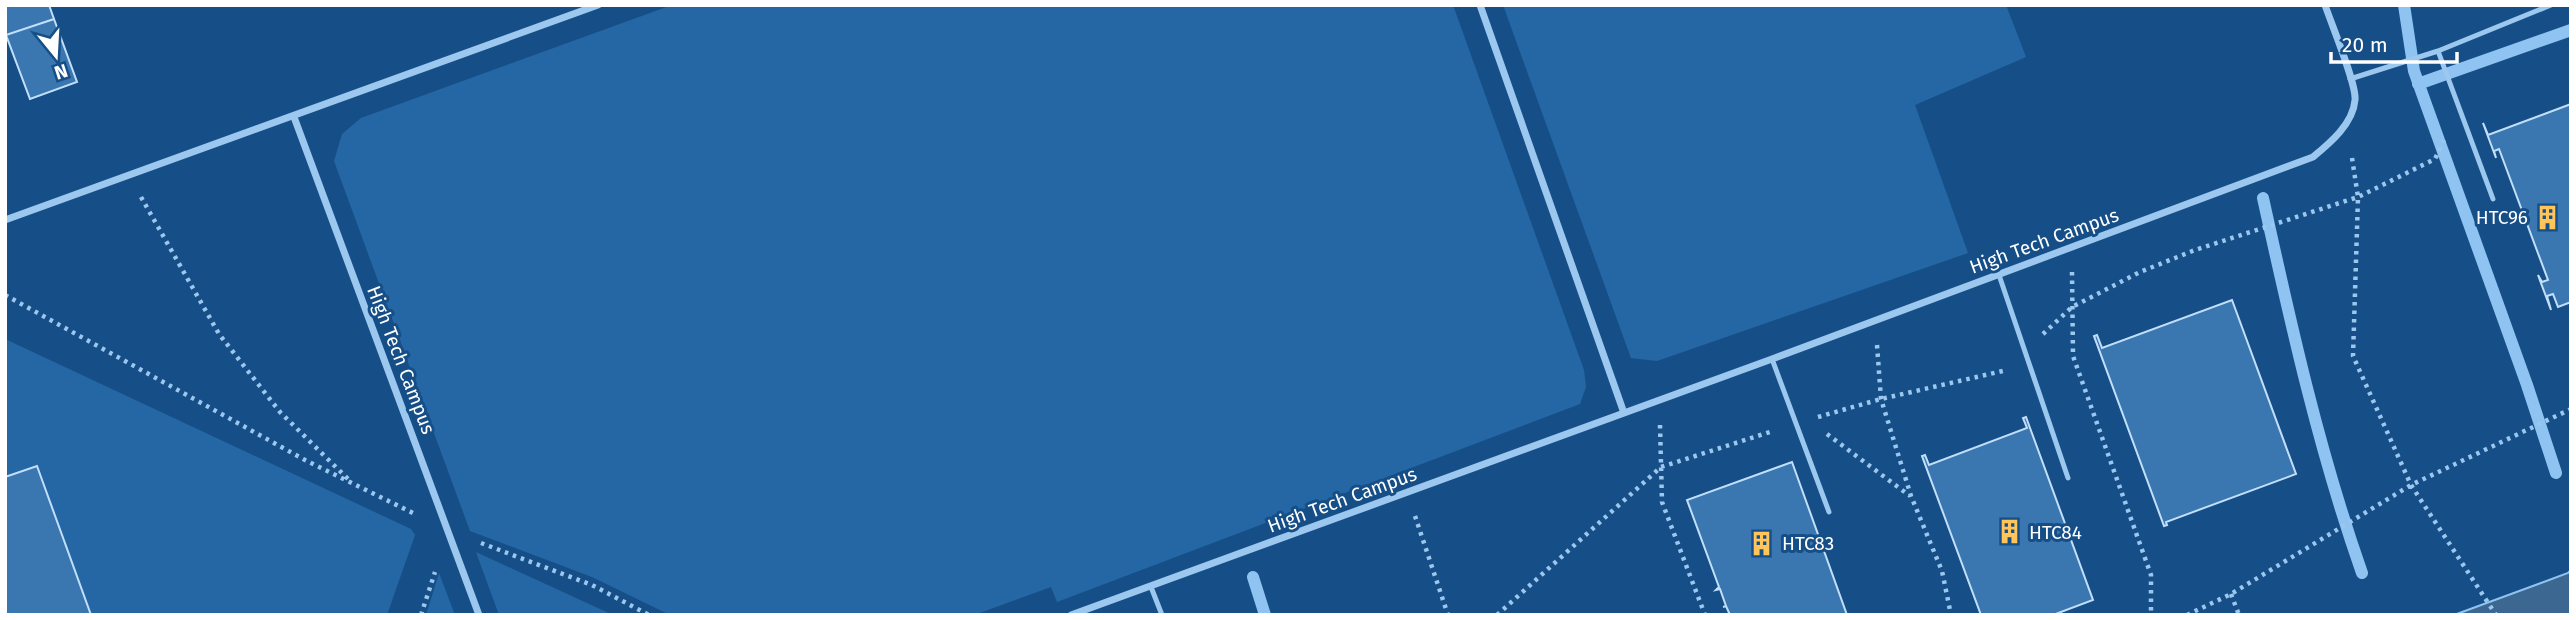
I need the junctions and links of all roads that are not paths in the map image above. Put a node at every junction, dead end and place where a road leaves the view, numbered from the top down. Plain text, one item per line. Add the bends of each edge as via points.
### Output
1 (598, 5) edge
2 (1480, 5) edge
3 (2325, 5) edge
4 (2551, 5) edge
5 (2438, 51) junction
6 (2350, 79) junction
7 (293, 117) junction
8 (2493, 199) dead end
9 (5, 220) edge
10 (1998, 275) junction
11 (1772, 359) junction
12 (1624, 413) junction
13 (2068, 478) dead end
14 (1829, 512) dead end
15 (1151, 587) junction
16 (479, 615) edge
17 (1071, 615) edge
18 (1162, 615) edge

1 - 7 street
2 - 12 street
3 - 6 street
4 - 5 lane
5 - 6 lane
5 - 8 lane
6 - 10 street, High Tech Campus via 2356,100 2347,122 2313,157
7 - 9 street
7 - 16 street, High Tech Campus
10 - 11 street, High Tech Campus
10 - 13 lane
11 - 12 street, High Tech Campus
11 - 14 lane
12 - 15 street, High Tech Campus
15 - 17 street, High Tech Campus
15 - 18 lane

